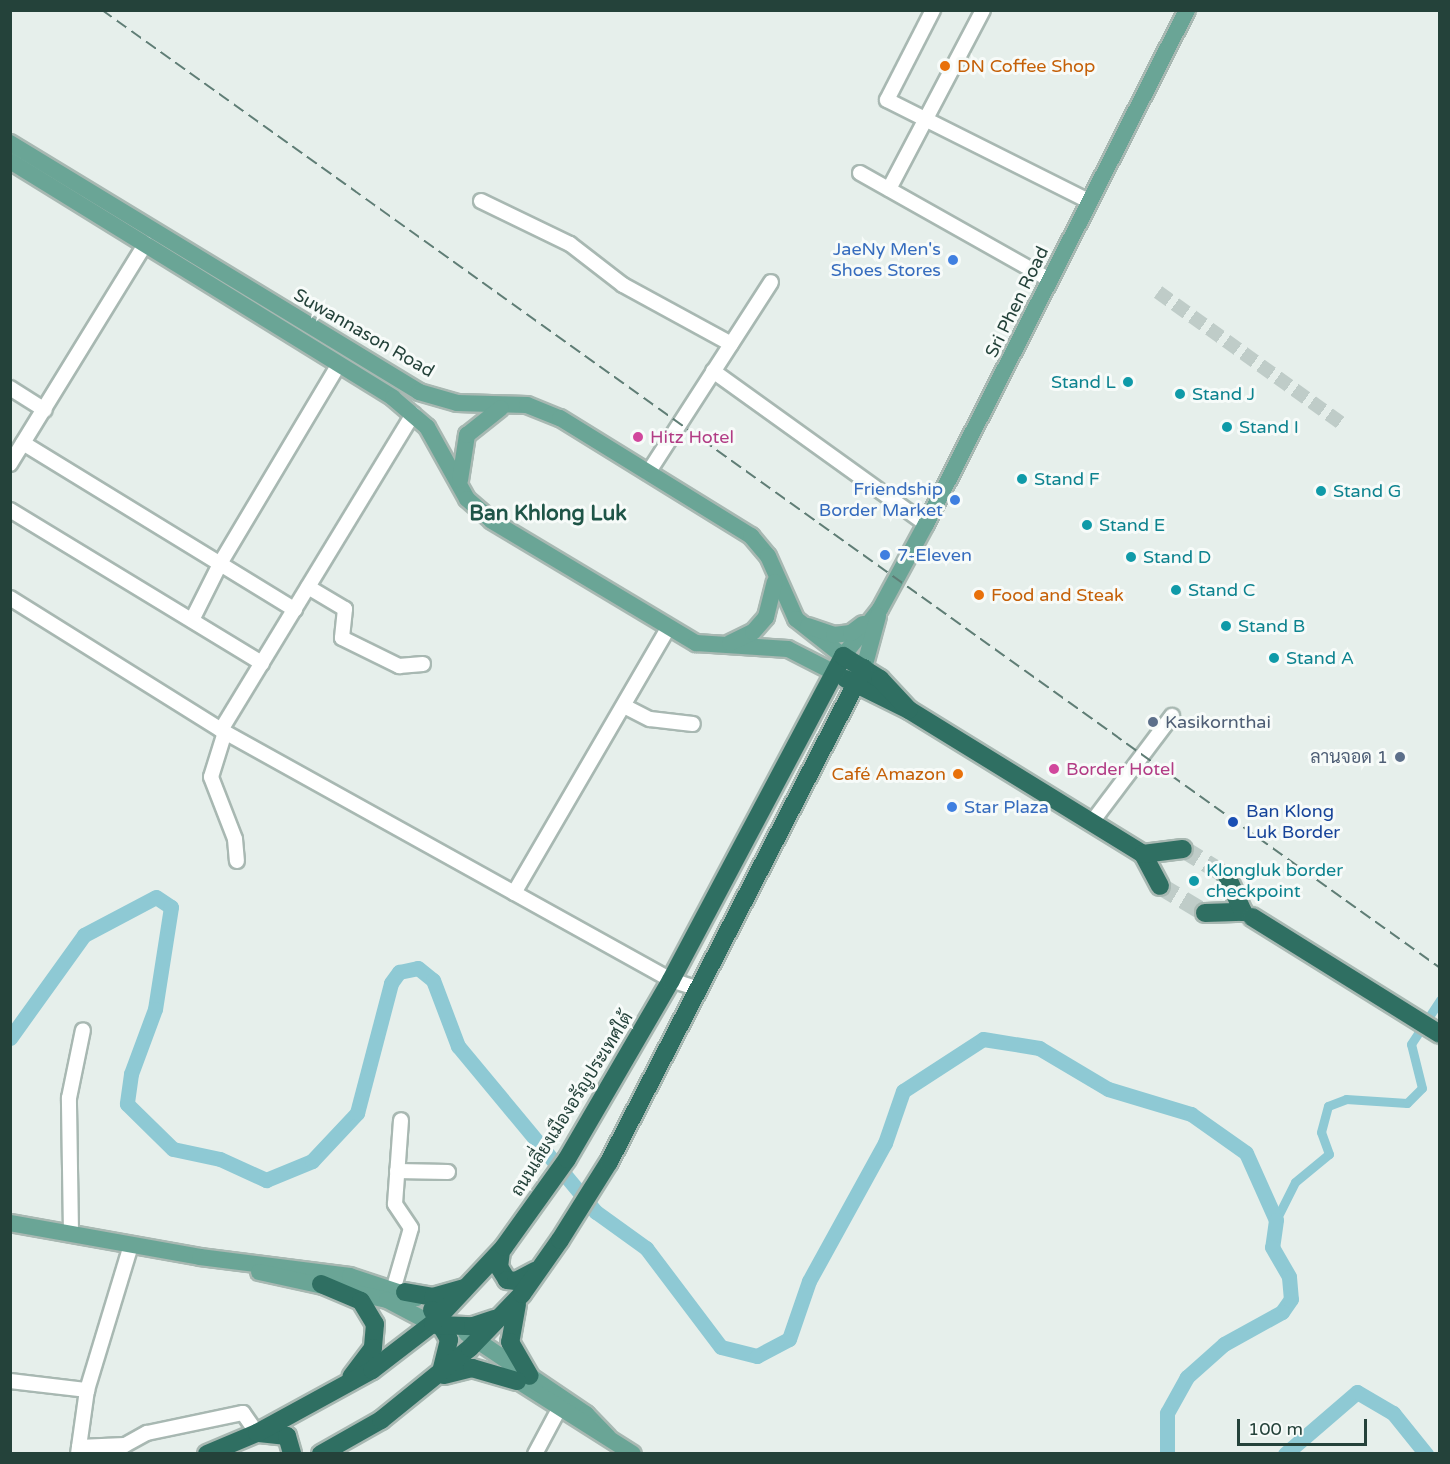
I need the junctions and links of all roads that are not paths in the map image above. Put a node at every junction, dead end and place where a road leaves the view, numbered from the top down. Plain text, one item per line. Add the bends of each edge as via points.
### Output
1 (933, 10) edge
2 (983, 10) edge
3 (1187, 10) edge
4 (927, 118) junction
5 (10, 143) edge
6 (10, 161) edge
7 (860, 173) dead end
8 (889, 189) junction
9 (482, 201) dead end
10 (1089, 201) junction
11 (146, 243) junction
12 (1050, 280) junction
13 (771, 282) dead end
14 (731, 344) junction
15 (339, 364) junction
16 (713, 371) junction
17 (10, 388) edge
18 (508, 406) junction
19 (45, 410) junction
20 (413, 414) junction
21 (24, 443) junction
22 (10, 464) edge
23 (648, 473) junction
24 (464, 492) junction
25 (10, 510) edge
26 (926, 524) junction
27 (221, 562) junction
28 (775, 578) junction
29 (308, 587) junction
30 (10, 598) edge
31 (880, 609) junction
32 (295, 610) junction
33 (796, 619) junction
34 (192, 620) junction
35 (668, 628) junction
36 (724, 645) junction
37 (843, 656) junction
38 (262, 663) junction
39 (423, 664) dead end
40 (864, 668) junction
41 (834, 672) junction
42 (855, 684) junction
43 (624, 706) junction
44 (909, 710) junction
45 (1172, 716) dead end
46 (693, 724) dead end
47 (223, 731) junction
48 (1092, 822) junction
49 (1183, 849) tunnel mouth
50 (1143, 854) junction
51 (237, 861) dead end
52 (1227, 876) tunnel mouth
53 (1161, 886) tunnel mouth
54 (514, 893) junction
55 (1205, 914) tunnel mouth
56 (1252, 917) dead end
57 (671, 980) junction
58 (698, 989) junction
59 (83, 1030) dead end
60 (1435, 1031) edge
61 (401, 1120) dead end
62 (397, 1171) junction
63 (447, 1172) dead end
64 (10, 1223) edge
65 (71, 1232) junction
66 (131, 1245) junction
67 (501, 1251) junction
68 (200, 1257) junction
69 (541, 1266) junction
70 (321, 1284) junction
71 (400, 1290) junction
72 (463, 1292) junction
73 (522, 1294) junction
74 (500, 1317) junction
75 (451, 1328) junction
76 (437, 1376) junction
77 (523, 1379) junction
78 (10, 1381) edge
79 (87, 1390) junction
80 (334, 1392) junction
81 (558, 1411) junction
82 (257, 1433) junction
83 (608, 1437) junction
84 (78, 1450) edge
85 (207, 1454) edge
86 (292, 1454) edge
87 (321, 1454) edge
88 (535, 1454) edge
89 (633, 1454) edge

1 - 4 street via 887,100
2 - 4 street
3 - 10 main road, Sri Phen Road
4 - 8 street
4 - 10 street
5 - 18 main road, Suwannason Road via 402,383 456,403
6 - 11 main road, Suwannason Road
7 - 8 street
8 - 12 street
9 - 14 street via 588,254 623,285
10 - 12 main road, Sri Phen Road
11 - 15 main road, Suwannason Road
11 - 19 street
12 - 26 main road, Sri Phen Road
13 - 14 street
14 - 16 street
15 - 20 main road, Suwannason Road
15 - 27 street
16 - 23 street
16 - 26 street
17 - 19 street
18 - 23 main road, Suwannason Road via 554,414
18 - 24 main road via 480,420 467,435 458,464
19 - 21 street
20 - 24 main road, Suwannason Road via 438,443
20 - 29 street
21 - 22 street
21 - 27 street
23 - 28 main road, Suwannason Road via 751,536 768,556
24 - 35 main road, Suwannason Road via 492,521
25 - 34 street
26 - 31 main road, Sri Phen Road
27 - 32 street
27 - 34 street
28 - 33 main road, Suwannason Road
28 - 36 main road via 766,617 753,632
29 - 32 street
29 - 39 street via 345,609 342,638 399,666
30 - 47 street
31 - 33 main road via 851,633 834,635
31 - 37 main road, Sri Phen Road
31 - 40 main road, Sri Phen Road
32 - 38 street
33 - 37 main road, Suwannason Road
34 - 38 street
35 - 36 main road, Suwannason Road via 696,643
35 - 43 street
36 - 41 main road, Suwannason Road via 788,648
37 - 40 highway, Suwannason Road
37 - 41 highway, ถนนเลี่ยงเมืองอรัญประเทศใต้
38 - 47 street
40 - 42 highway, ถนนเลี่ยงเมืองอรัญประเทศใต้
40 - 44 highway, Suwannason Road
41 - 42 highway, Suwannason Road
41 - 57 highway, ถนนเลี่ยงเมืองอรัญประเทศใต้
42 - 44 highway, Suwannason Road
42 - 58 highway, ถนนเลี่ยงเมืองอรัญประเทศใต้
43 - 46 street via 650,719
43 - 54 street
44 - 48 highway, Suwannason Road
45 - 48 street
47 - 51 street via 211,777 235,839
47 - 54 street
48 - 50 highway, Suwannason Road
49 - 50 highway
50 - 53 highway, Suwannason Road
52 - 55 highway via 1243,912
54 - 57 street
56 - 60 highway
57 - 58 street
57 - 67 highway, ถนนเลี่ยงเมืองอรัญประเทศใต้ via 581,1135
58 - 69 highway, ถนนเลี่ยงเมืองอรัญประเทศใต้ via 609,1162
59 - 65 street via 69,1098
61 - 62 street
62 - 63 street
62 - 71 street via 395,1203 411,1228
64 - 65 main road
65 - 66 main road
66 - 68 main road
66 - 79 street
67 - 69 highway via 499,1267 507,1280 525,1278
67 - 72 highway, ถนนเลี่ยงเมืองอรัญประเทศใต้
68 - 70 main road
68 - 71 main road via 309,1269
69 - 73 highway, ถนนเลี่ยงเมืองอรัญประเทศใต้
70 - 75 main road via 387,1300
70 - 80 highway via 361,1301 375,1324 374,1348
71 - 72 highway via 433,1297
71 - 75 main road
72 - 75 highway, ถนนเลี่ยงเมืองอรัญประเทศใต้
73 - 74 highway, ถนนเลี่ยงเมืองอรัญประเทศใต้
73 - 77 highway via 512,1314 510,1342
74 - 75 highway, ถนนเลี่ยงเมืองอรัญประเทศใต้
74 - 75 highway
75 - 76 highway, ถนนเลี่ยงเมืองอรัญประเทศใต้
75 - 76 highway via 448,1357
75 - 77 main road
75 - 80 highway, ถนนเลี่ยงเมืองอรัญประเทศใต้ via 409,1342
76 - 77 highway via 472,1368
76 - 87 highway, ถนนเลี่ยงเมืองอรัญประเทศใต้ via 381,1420
77 - 81 main road
77 - 83 main road
78 - 79 street
79 - 84 street
80 - 82 highway, ถนนเลี่ยงเมืองอรัญประเทศใต้
81 - 83 main road
81 - 88 street
82 - 84 street via 243,1413 147,1433 125,1445
82 - 85 highway, ถนนเลี่ยงเมืองอรัญประเทศใต้
82 - 86 highway via 287,1436
83 - 89 main road

